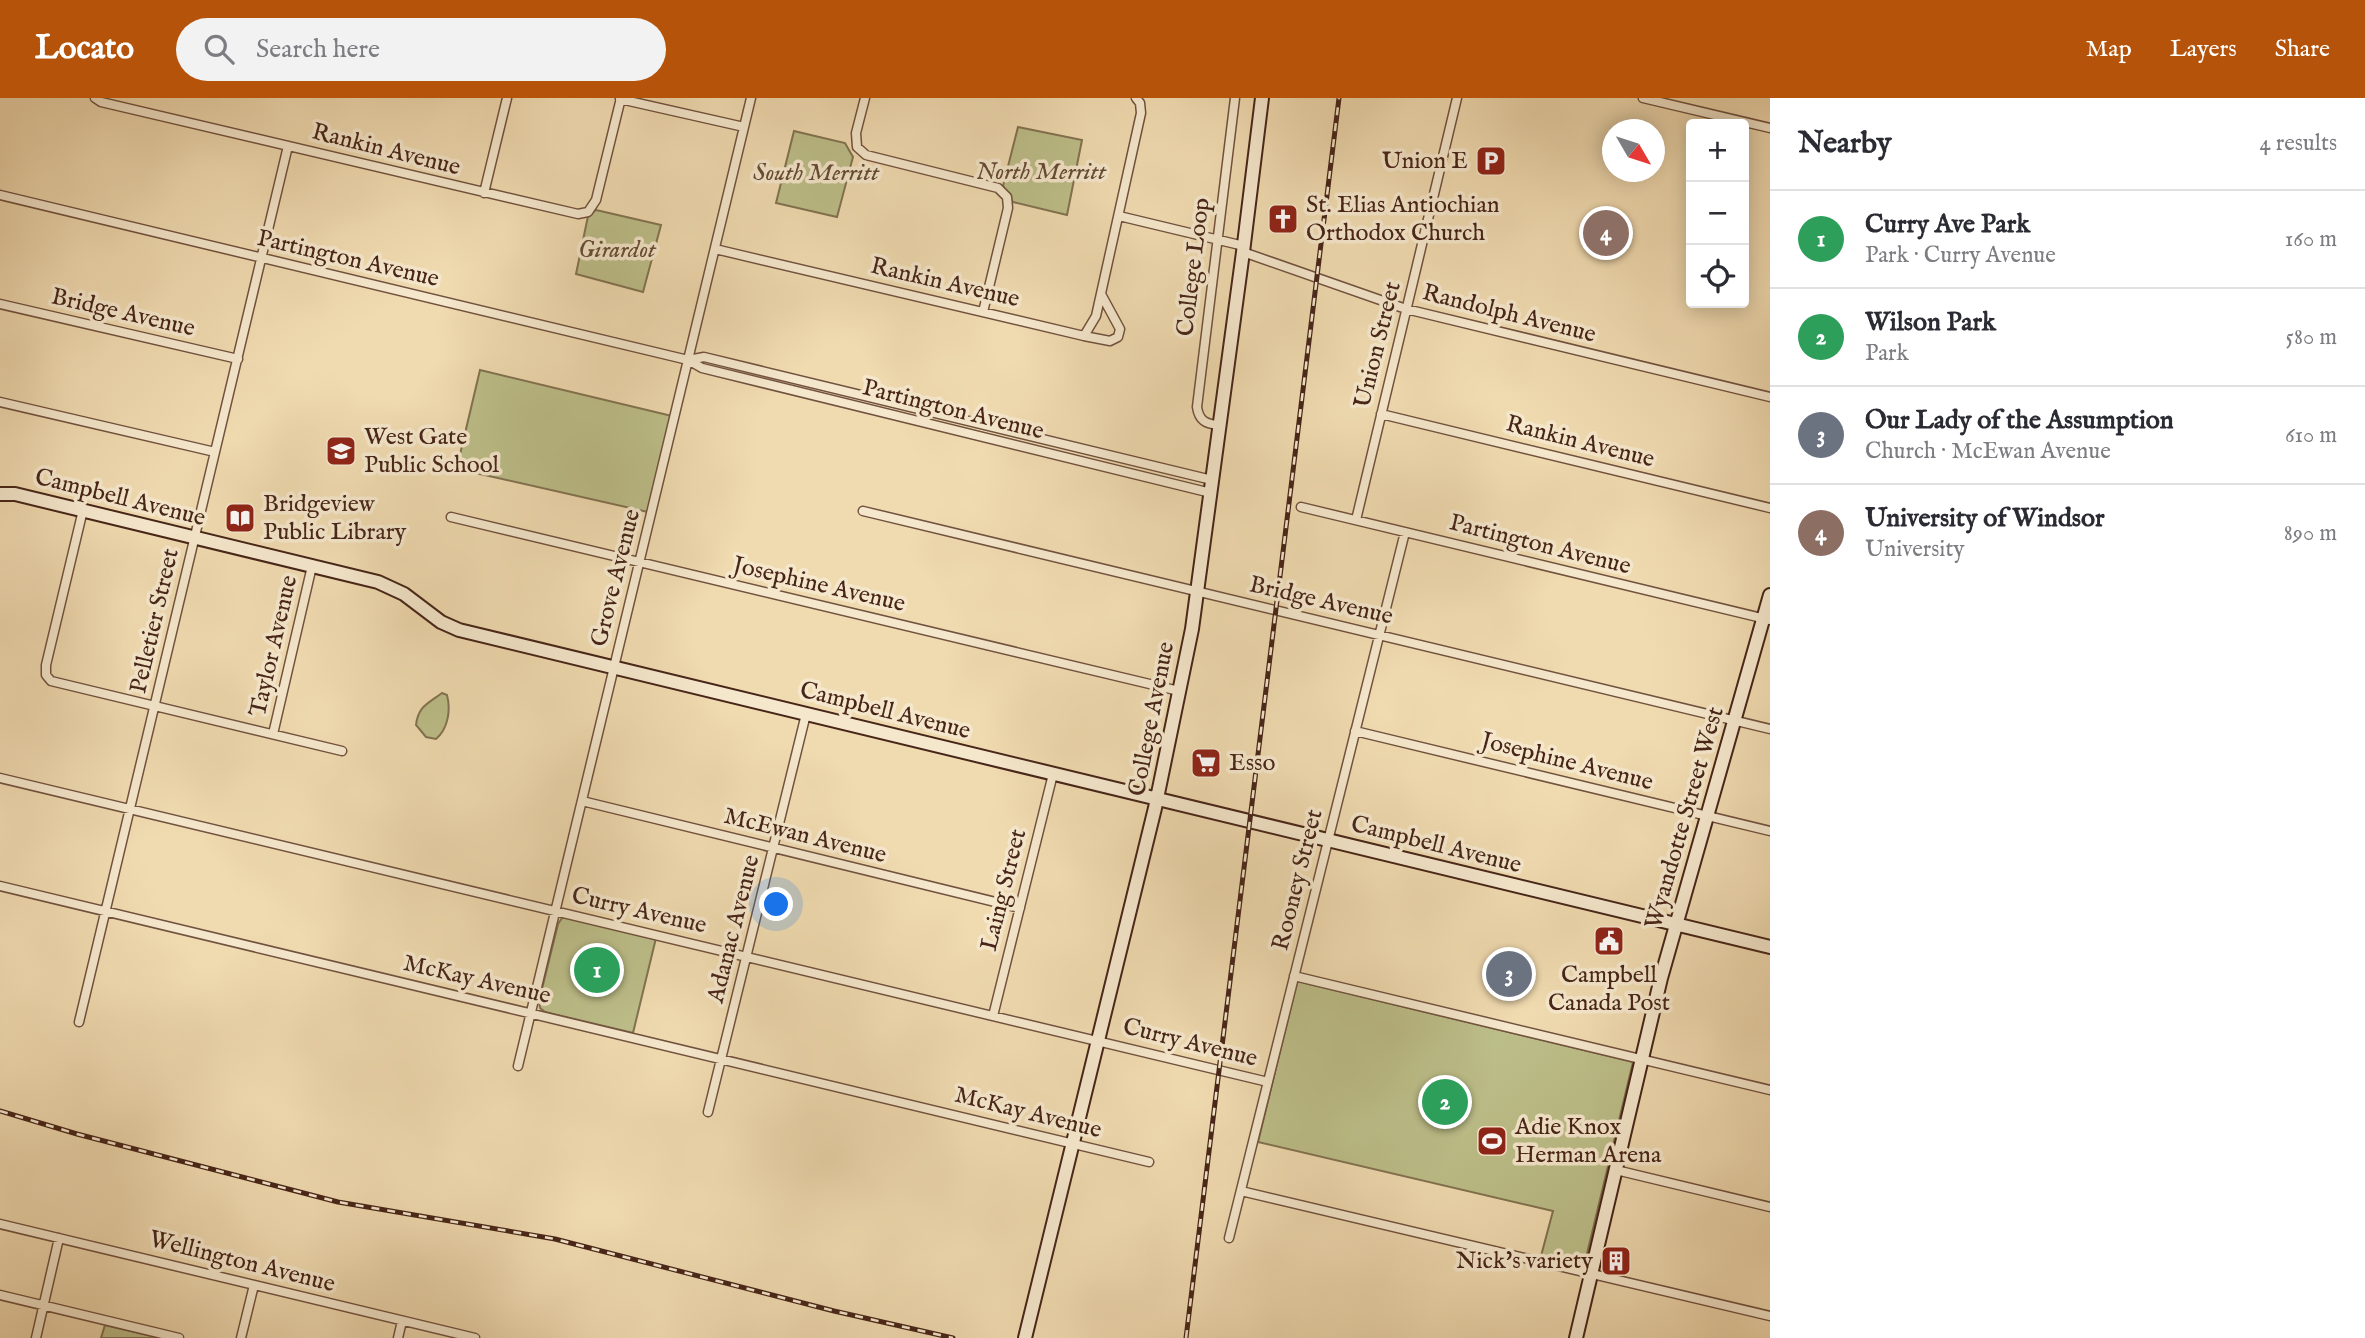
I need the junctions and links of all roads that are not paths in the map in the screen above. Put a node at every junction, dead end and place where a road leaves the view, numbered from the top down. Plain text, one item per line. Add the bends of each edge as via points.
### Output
1 (95, 98) edge
2 (507, 98) edge
3 (751, 98) edge
4 (865, 98) edge
5 (1234, 98) edge
6 (1262, 98) edge
7 (1457, 98) edge
8 (1643, 98) edge
9 (620, 99) edge
10 (1138, 100) edge
11 (744, 127) junction
12 (1770, 128) edge
13 (288, 146) junction
14 (484, 193) junction
15 (0, 195) edge
16 (1119, 216) junction
17 (1217, 239) junction
18 (715, 248) junction
19 (1244, 249) junction
20 (262, 258) junction
21 (1101, 294) junction
22 (0, 304) edge
23 (1406, 309) junction
24 (983, 312) junction
25 (1084, 336) junction
26 (238, 359) junction
27 (688, 360) junction
28 (1770, 397) edge
29 (0, 402) edge
30 (1381, 414) junction
31 (1219, 425) junction
32 (215, 452) junction
33 (1212, 486) junction
34 (0, 491) edge
35 (1301, 507) dead end
36 (1770, 508) edge
37 (83, 510) junction
38 (863, 512) dead end
39 (451, 517) dead end
40 (1356, 520) junction
41 (1405, 532) junction
42 (195, 538) junction
43 (639, 562) junction
44 (312, 566) junction
45 (1198, 592) junction
46 (1770, 595) edge
47 (1767, 619) edge
48 (1379, 635) junction
49 (614, 667) junction
50 (1179, 691) junction
51 (155, 706) junction
52 (806, 714) junction
53 (1735, 720) junction
54 (1770, 729) edge
55 (1355, 731) junction
56 (273, 734) junction
57 (342, 751) dead end
58 (1053, 774) junction
59 (0, 778) edge
60 (1157, 799) junction
61 (582, 801) junction
62 (130, 809) junction
63 (1707, 816) junction
64 (1770, 831) edge
65 (1328, 840) junction
66 (773, 848) junction
67 (0, 886) edge
68 (1020, 908) junction
69 (106, 911) junction
70 (555, 911) junction
71 (1676, 925) junction
72 (1770, 947) edge
73 (747, 957) junction
74 (1294, 976) junction
75 (531, 1013) junction
76 (993, 1016) junction
77 (79, 1022) dead end
78 (1098, 1041) junction
79 (722, 1059) junction
80 (1642, 1059) junction
81 (518, 1066) dead end
82 (1268, 1082) junction
83 (1770, 1090) edge
84 (708, 1112) dead end
85 (1073, 1143) junction
86 (1149, 1162) dead end
87 (1616, 1170) junction
88 (1241, 1191) junction
89 (1770, 1207) edge
90 (0, 1224) edge
91 (59, 1238) junction
92 (1230, 1238) dead end
93 (1591, 1274) junction
94 (254, 1285) junction
95 (0, 1295) edge
96 (44, 1306) junction
97 (1770, 1316) edge
98 (402, 1321) junction
99 (1025, 1335) edge
100 (36, 1338) edge
101 (179, 1338) edge
102 (241, 1338) edge
103 (398, 1338) edge
104 (475, 1338) edge
105 (1576, 1338) edge

1 - 13 street, Rankin Avenue
2 - 14 street
3 - 11 street, Grove Avenue
4 - 24 street via 856,133 857,147 866,155 998,188 1007,197 1009,208
5 - 17 street, College Loop
6 - 19 street, College Avenue
7 - 23 street, Union Street
8 - 12 street
9 - 11 street
9 - 14 street, Rankin Avenue via 596,200 588,212 570,214
10 - 16 street via 1141,113
11 - 18 street, Grove Avenue
13 - 14 street, Rankin Avenue
13 - 20 street, Pelletier Street
15 - 20 street, Partington Avenue
16 - 17 street, Randolph Avenue
16 - 21 street
17 - 19 street, Randolph Avenue
17 - 31 street, College Loop via 1196,407 1203,422
18 - 24 street, Rankin Avenue
18 - 27 street, Grove Avenue
19 - 23 street, Randolph Avenue
19 - 31 street, College Avenue
20 - 26 street, Pelletier Street
20 - 27 street, Partington Avenue
21 - 25 street via 1096,316
21 - 25 street, Rankin Avenue via 1120,329 1118,337 1110,341
22 - 26 street, Bridge Avenue
23 - 28 street, Randolph Avenue
23 - 30 street, Union Street
24 - 25 street, Rankin Avenue
26 - 32 street, Pelletier Street
27 - 33 street, Partington Avenue via 702,368
27 - 43 street, Grove Avenue
29 - 32 street
30 - 36 street, Rankin Avenue
30 - 40 street, Union Street
31 - 33 street, College Avenue
32 - 42 street, Pelletier Street
33 - 45 street, College Avenue
34 - 37 street, Campbell Avenue
35 - 40 street, Partington Avenue
37 - 42 street, Campbell Avenue
37 - 51 street via 46,675 51,681
38 - 45 street, Bridge Avenue
39 - 43 street, Josephine Avenue
40 - 41 street, Partington Avenue
41 - 47 street, Partington Avenue
41 - 48 street, Rooney Street
42 - 44 street, Campbell Avenue
42 - 51 street, Pelletier Street
43 - 49 street, Grove Avenue
43 - 50 street, Josephine Avenue
44 - 49 street, Campbell Avenue via 378,582 459,629
44 - 56 street, Taylor Avenue
45 - 48 street, Bridge Avenue
45 - 50 street, College Avenue
46 - 47 street, Wyandotte Street West
47 - 53 street, Wyandotte Street West
48 - 53 street, Bridge Avenue
48 - 55 street, Rooney Street
49 - 52 street, Campbell Avenue
49 - 61 street, Grove Avenue
50 - 60 street, College Avenue
51 - 56 street
51 - 62 street, Pelletier Street
52 - 58 street, Campbell Avenue
52 - 66 street, Adanac Avenue
53 - 54 street, Bridge Avenue
53 - 63 street, Wyandotte Street West
55 - 63 street, Josephine Avenue
55 - 65 street, Rooney Street
56 - 57 street
58 - 60 street, Campbell Avenue
58 - 68 street, Laing Street
59 - 62 street, Curry Avenue
60 - 65 street, Campbell Avenue
60 - 78 street, College Avenue
61 - 66 street, McEwan Avenue
61 - 70 street, Grove Avenue
62 - 69 street, Pelletier Street
62 - 70 street, Curry Avenue
63 - 64 street, Josephine Avenue
63 - 71 street, Wyandotte Street West
65 - 71 street, Campbell Avenue
65 - 74 street, Rooney Street
66 - 68 street, McEwan Avenue
66 - 73 street, Adanac Avenue
67 - 69 street, McKay Avenue
68 - 76 street, Laing Street
69 - 75 street, McKay Avenue
69 - 77 street, Pelletier Street
70 - 73 street, Curry Avenue
70 - 75 street, Grove Avenue
71 - 72 street, Campbell Avenue
71 - 80 street, Wyandotte Street West
73 - 76 street, Curry Avenue
73 - 79 street, Adanac Avenue
74 - 80 street
74 - 82 street, Rooney Street
75 - 79 street, McKay Avenue
75 - 81 street, Grove Avenue
76 - 78 street, Curry Avenue
78 - 82 street, Curry Avenue
78 - 85 street, College Avenue
79 - 84 street, Adanac Avenue
79 - 85 street, McKay Avenue
80 - 83 street
80 - 87 street, Wyandotte Street West
82 - 88 street, Rooney Street
85 - 86 street, McKay Avenue
85 - 99 street, College Avenue
87 - 89 street
87 - 93 street, Wyandotte Street West
88 - 92 street, Rooney Street
88 - 93 street
90 - 91 street, Wellington Avenue
91 - 94 street, Wellington Avenue
91 - 96 street
93 - 97 street
93 - 105 street, Wyandotte Street West
94 - 98 street, Wellington Avenue
94 - 102 street
95 - 96 street
96 - 100 street
96 - 101 street
98 - 103 street
98 - 104 street, Wellington Avenue

